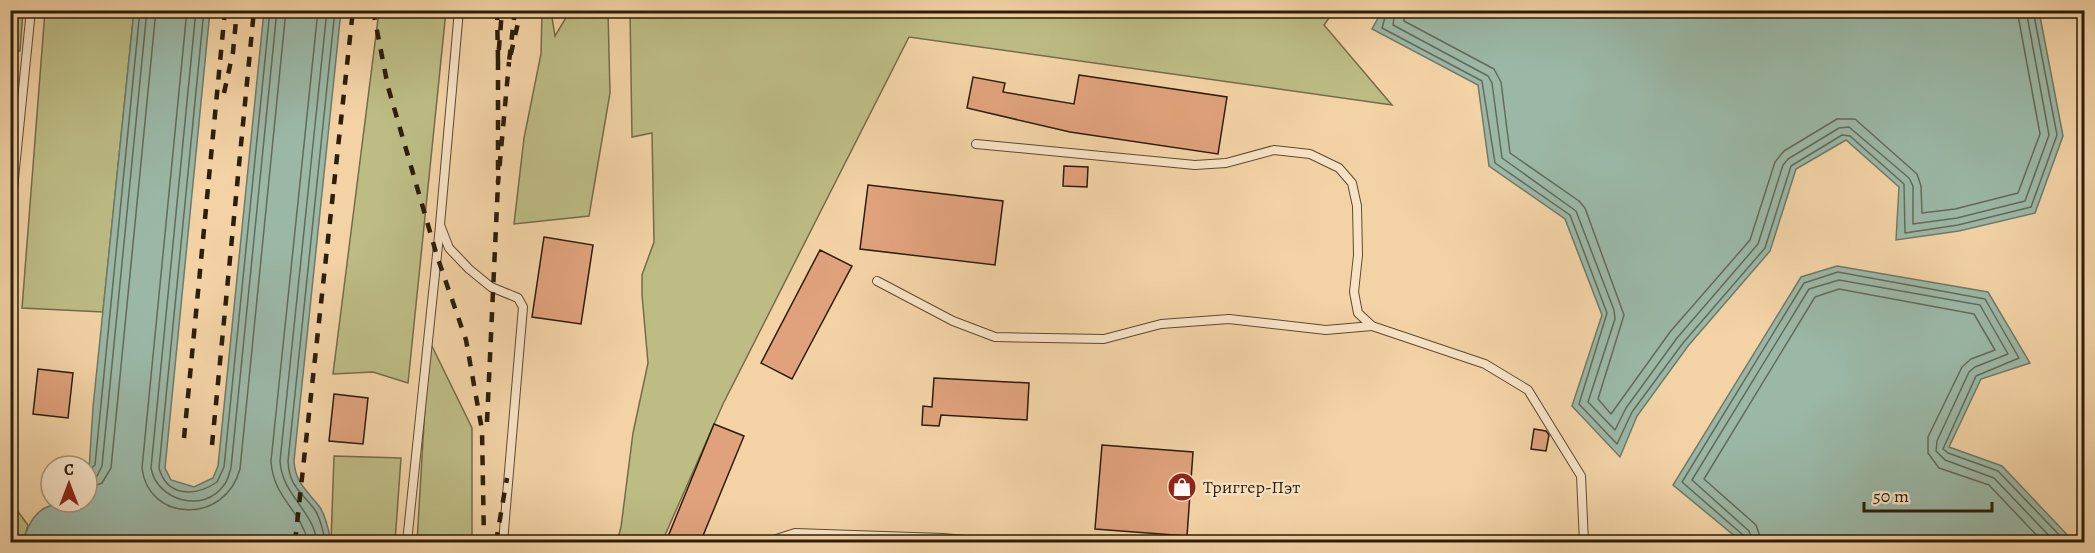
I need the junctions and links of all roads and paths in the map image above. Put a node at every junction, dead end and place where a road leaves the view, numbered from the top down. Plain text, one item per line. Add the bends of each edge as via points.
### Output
1 (31, 10) edge
2 (459, 10) edge
3 (976, 144) dead end
4 (10, 218) edge
5 (440, 225) junction
6 (877, 281) dead end
7 (1372, 326) junction
8 (407, 543) edge
9 (503, 543) edge
10 (767, 543) edge
11 (985, 543) edge
12 (1584, 543) edge

1 - 4 lane
2 - 5 lane
3 - 7 lane via 1195,165 1226,163 1274,150 1310,154 1339,168 1352,183 1357,206 1358,255 1354,292 1358,313
5 - 8 lane
5 - 9 lane via 449,248 469,269 491,287 518,298 523,307
6 - 7 lane via 953,321 995,337 1104,339 1161,324 1229,319 1326,330
7 - 12 lane via 1485,364 1528,390 1581,476
10 - 11 lane via 795,533

